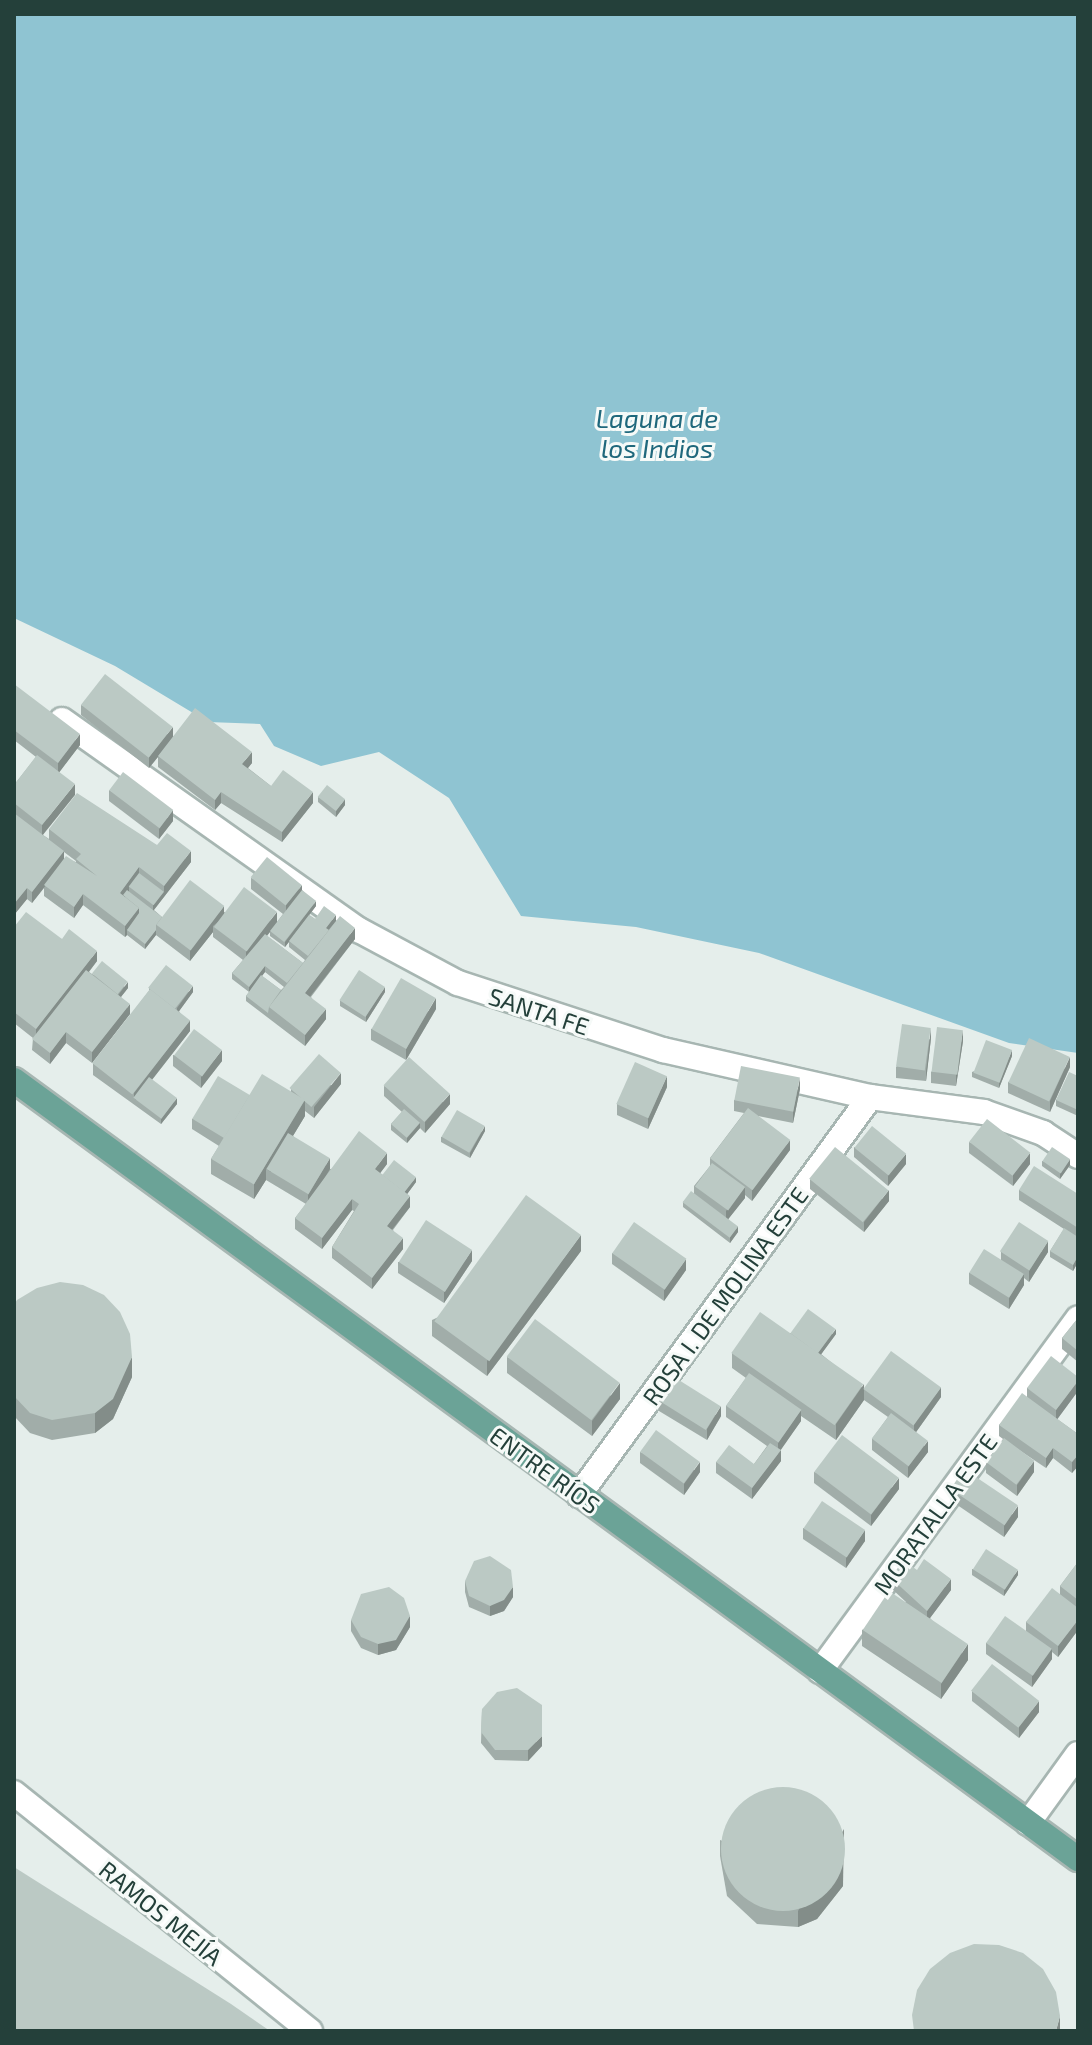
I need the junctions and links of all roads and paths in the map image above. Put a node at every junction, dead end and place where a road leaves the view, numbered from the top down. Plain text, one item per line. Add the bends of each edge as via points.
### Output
1 (62, 720) edge
2 (14, 1080) edge
3 (870, 1097) junction
4 (1078, 1156) edge
5 (1078, 1318) edge
6 (579, 1495) junction
7 (820, 1671) junction
8 (1078, 1754) edge
9 (14, 1793) edge
10 (1028, 1823) junction
11 (1078, 1859) edge
12 (310, 2031) edge

1 - 3 street, SANTA FE via 359,930 458,983 663,1050
2 - 6 main road, ENTRE RÍOS
3 - 4 street, SANTA FE via 984,1112 1043,1133
3 - 6 street, ROSA I. DE MOLINA ESTE
5 - 7 street, MORATALLA ESTE
6 - 7 main road, ENTRE RÍOS
7 - 10 main road, ENTRE RÍOS
8 - 10 street
9 - 12 street, RAMOS MEJÍA
10 - 11 main road, ENTRE RÍOS

